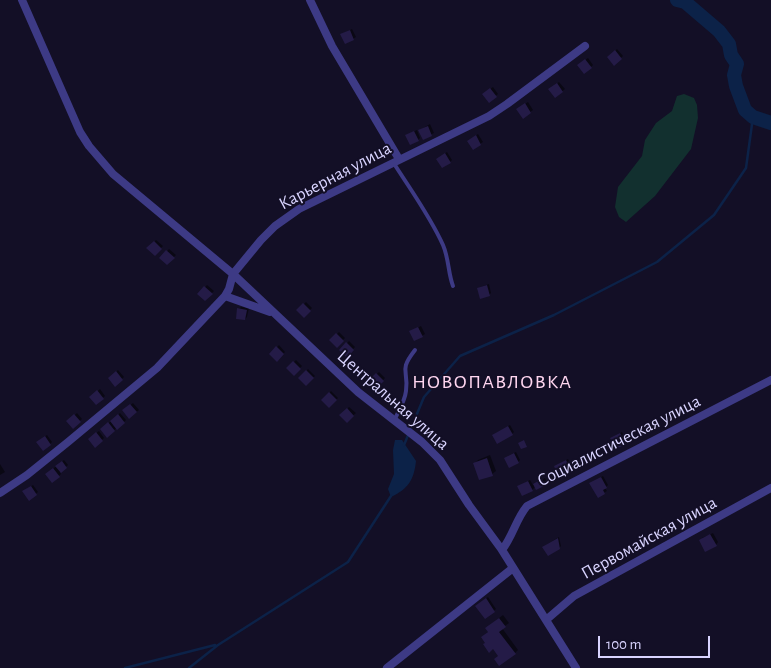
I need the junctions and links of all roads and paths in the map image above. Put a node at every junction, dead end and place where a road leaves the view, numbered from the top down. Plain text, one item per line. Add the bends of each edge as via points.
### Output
1 (22, 0) edge
2 (310, 0) edge
3 (585, 46) dead end
4 (396, 160) junction
5 (233, 274) junction
6 (454, 286) dead end
7 (225, 296) junction
8 (274, 313) junction
9 (415, 350) dead end
10 (771, 380) edge
11 (397, 424) junction
12 (771, 488) edge
13 (0, 493) edge
14 (502, 550) junction
15 (513, 568) junction
16 (546, 620) junction
17 (398, 660) junction
18 (387, 668) edge
19 (404, 668) edge
20 (576, 668) edge

1 - 5 street, Центральная улица via 89,146 113,174
2 - 4 street
3 - 4 street, Карьерная улица via 489,116
4 - 5 street, Карьерная улица via 283,220 261,240
4 - 6 lane via 438,235
5 - 7 street, Карьерная улица
5 - 8 street, Центральная улица
7 - 8 street
7 - 13 street, Карьерная улица via 158,368 28,475
8 - 11 street, Центральная улица
9 - 11 lane via 404,370 406,394
10 - 14 street, Социалистическая улица via 527,506
11 - 14 street, Центральная улица via 440,460
12 - 16 street, Первомайская улица via 578,594
14 - 15 street, Центральная улица
15 - 16 street, Центральная улица
15 - 17 street
16 - 20 street, Центральная улица
17 - 18 street
17 - 19 street

